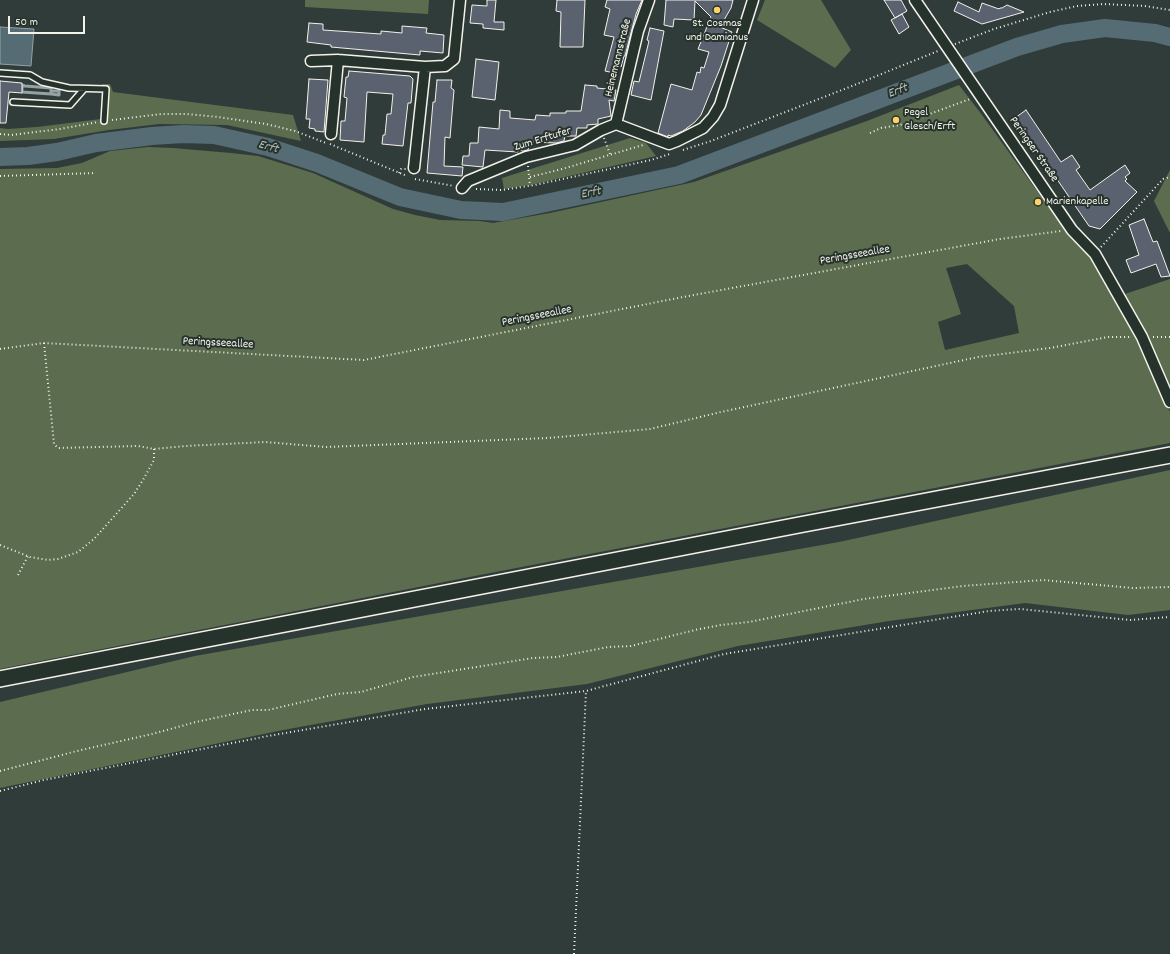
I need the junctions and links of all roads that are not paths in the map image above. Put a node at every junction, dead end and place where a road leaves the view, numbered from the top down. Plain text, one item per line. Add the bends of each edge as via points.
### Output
1 (460, 0) edge
2 (649, 0) edge
3 (753, 0) edge
4 (915, 0) edge
5 (338, 60) junction
6 (311, 61) dead end
7 (425, 67) junction
8 (0, 73) edge
9 (84, 89) junction
10 (13, 102) dead end
11 (104, 121) road end
12 (616, 124) junction
13 (331, 134) dead end
14 (414, 168) dead end
15 (462, 188) road end
16 (1170, 402) edge
17 (1170, 455) edge
18 (0, 679) edge

1 - 7 street via 454,59 445,66
2 - 12 street, Heinemannstraße via 638,31
3 - 12 street via 720,105 703,128 669,144
4 - 16 street, Peringser Straße via 951,47 978,94 1072,230 1095,254 1142,337
5 - 6 street
5 - 7 street
5 - 13 street
7 - 14 street
8 - 9 lane via 30,75 42,82
9 - 10 lane via 70,105
9 - 11 lane via 106,89
12 - 15 street, Zum Erftufer via 575,145 526,157 468,181
17 - 18 main road

